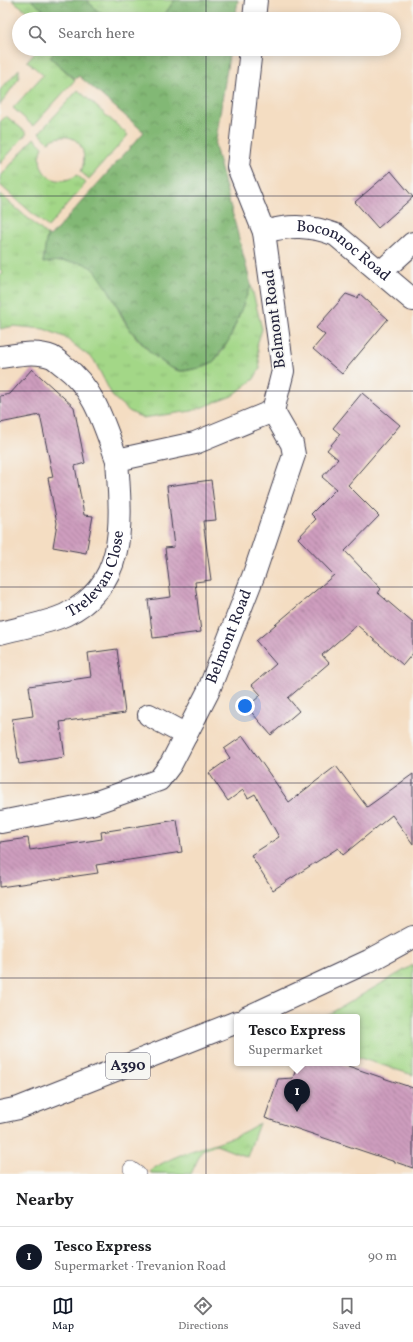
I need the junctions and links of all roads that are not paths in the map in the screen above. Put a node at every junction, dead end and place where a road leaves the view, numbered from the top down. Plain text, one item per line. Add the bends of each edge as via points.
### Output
1 (256, 0) edge
2 (255, 12) edge
3 (250, 56) edge
4 (264, 232) junction
5 (413, 243) edge
6 (381, 272) junction
7 (413, 300) edge
8 (0, 357) edge
9 (273, 411) junction
10 (117, 460) junction
11 (0, 633) edge
12 (149, 715) dead end
13 (186, 735) junction
14 (0, 822) edge
15 (413, 937) edge
16 (254, 1014) edge
17 (234, 1023) edge
18 (10, 1110) edge
19 (0, 1122) edge

1 - 2 main road
3 - 4 main road, Belmont Road via 238,166
4 - 6 main road, Boconnoc Road via 284,227 322,229 336,235
4 - 9 main road, Belmont Road via 283,371
5 - 6 main road
6 - 7 main road, Boconnoc Road
8 - 10 main road, Trelevan Close via 25,354 52,357 74,374 88,389
9 - 10 main road via 195,443
9 - 13 main road, Belmont Road via 292,444 294,455 254,574 208,692
10 - 11 main road, Trelevan Close via 121,509 118,549 111,570 100,589 83,605 64,616
12 - 13 main road
13 - 14 main road, Belmont Road via 159,780 91,804
15 - 16 main road via 369,961
17 - 18 main road, A390
18 - 19 main road, A390

